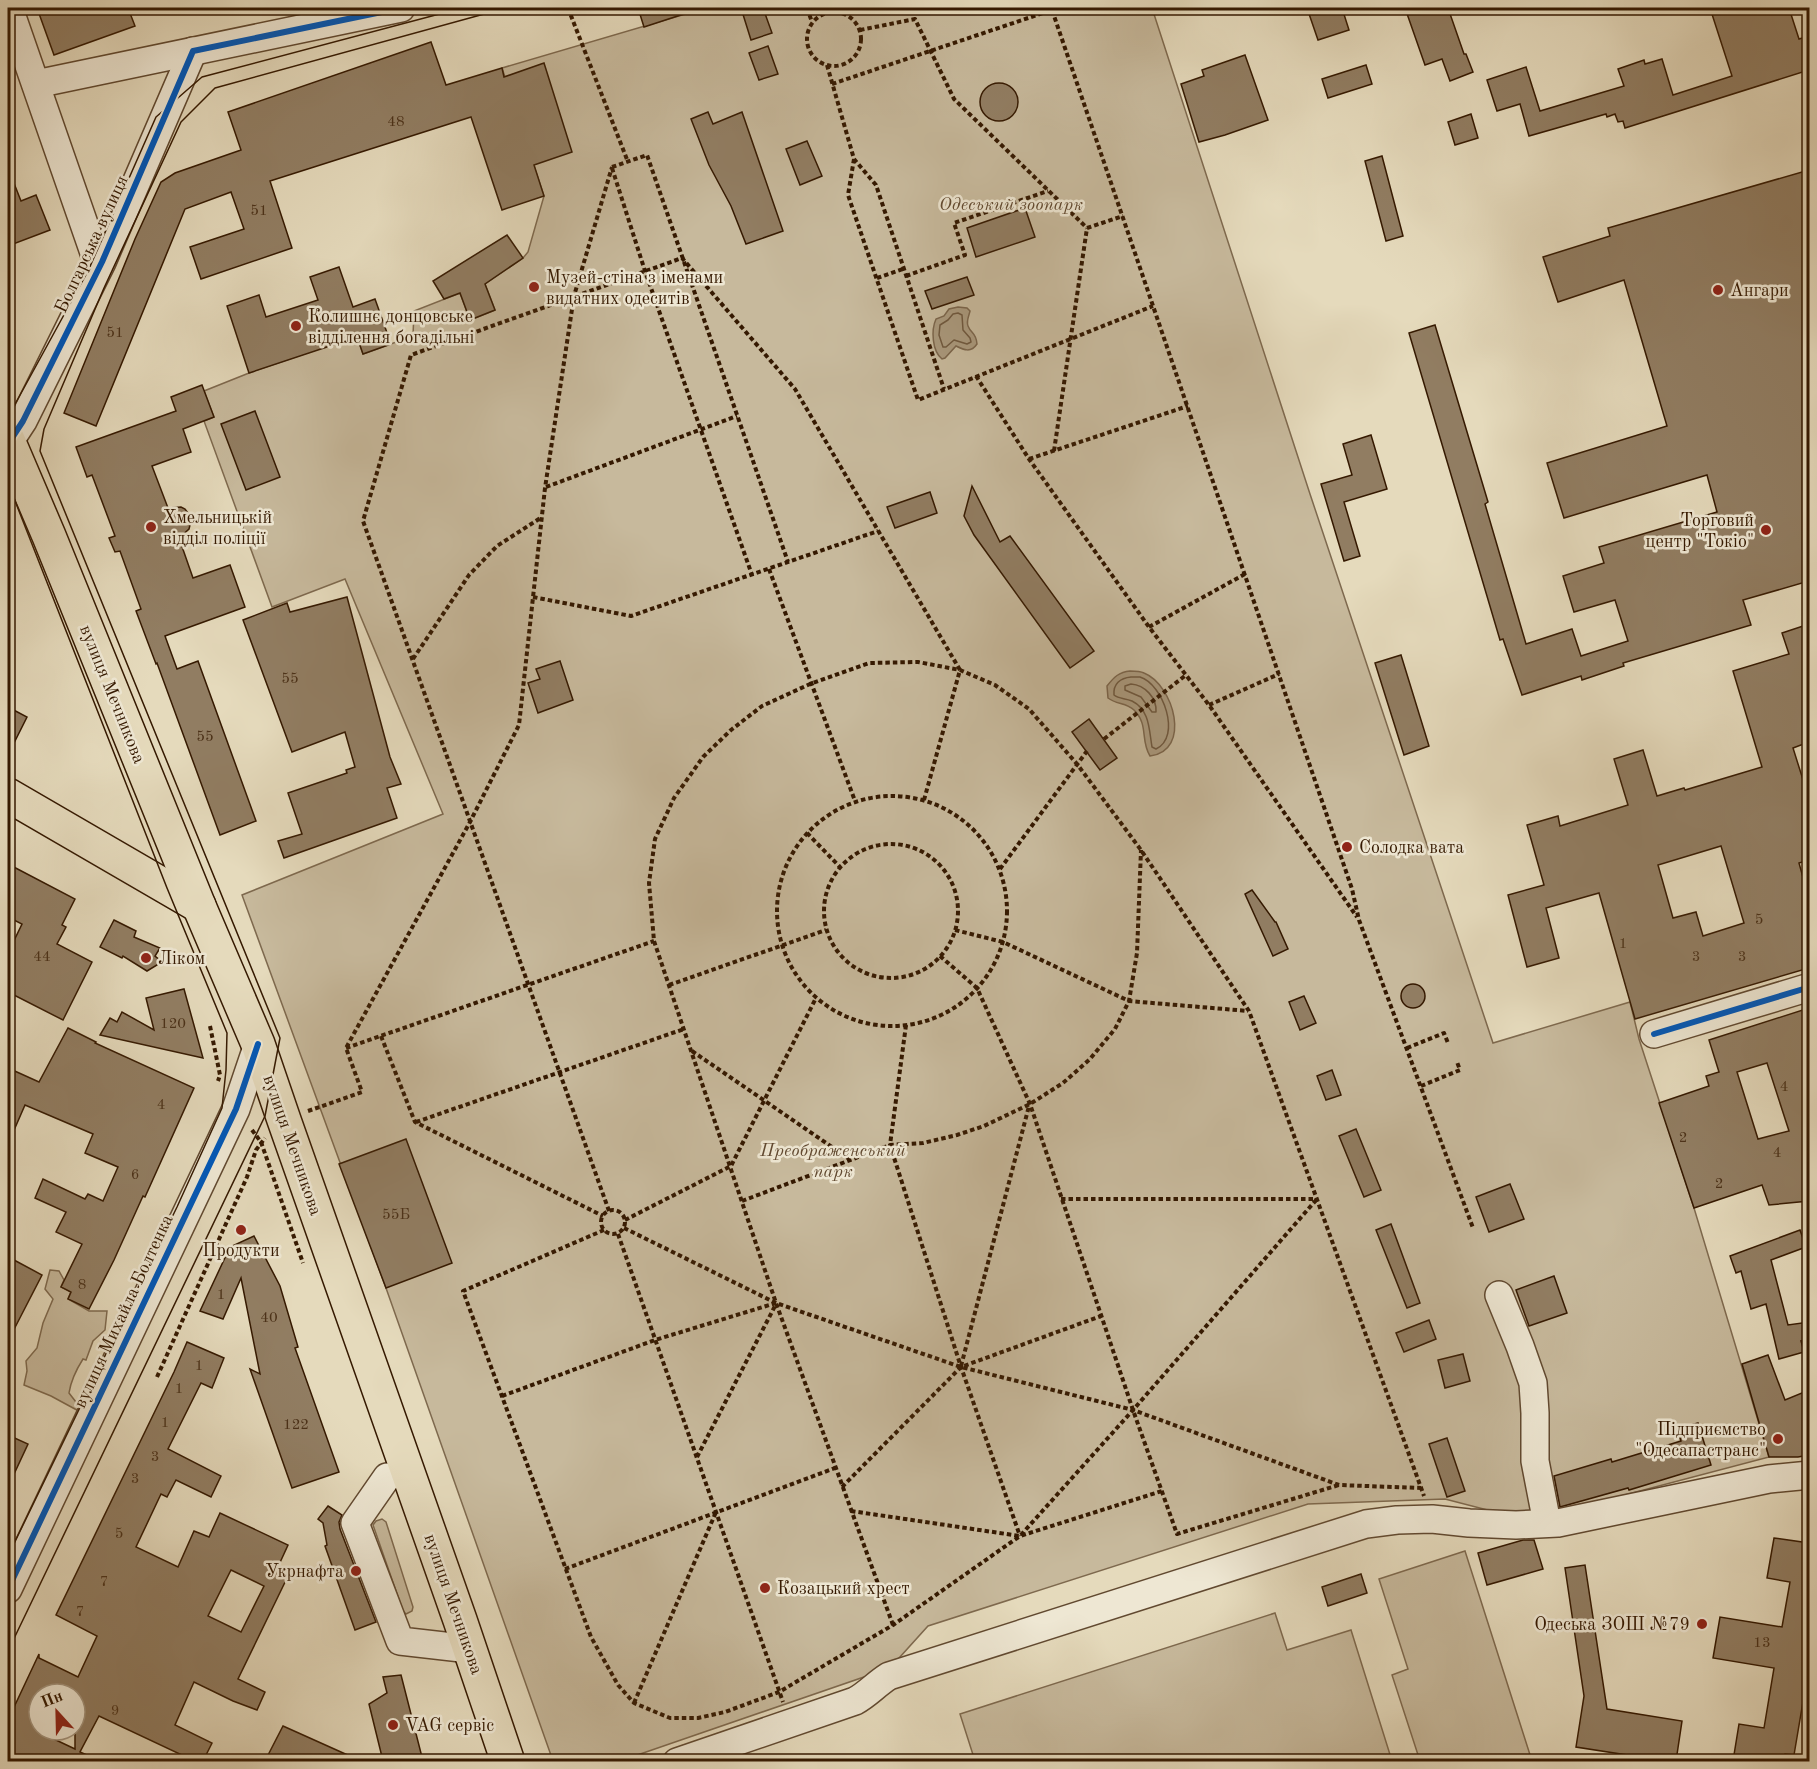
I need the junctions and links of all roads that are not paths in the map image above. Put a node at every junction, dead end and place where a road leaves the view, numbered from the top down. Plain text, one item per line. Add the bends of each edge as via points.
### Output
1 (9, 8) edge
2 (401, 8) edge
3 (193, 51) junction
4 (36, 84) junction
5 (99, 267) junction
6 (8, 442) edge
7 (8, 795) edge
8 (199, 906) junction
9 (1809, 987) edge
10 (1654, 1034) dead end
11 (258, 1044) junction
12 (1499, 1295) dead end
13 (1809, 1475) edge
14 (387, 1477) dead end
15 (1547, 1523) junction
16 (8, 1589) edge
17 (470, 1650) junction
18 (508, 1761) edge
19 (677, 1761) edge

1 - 4 street
2 - 3 street
3 - 4 street
3 - 5 street, Болгарська вулиця
4 - 5 street
5 - 6 street, Болгарська вулиця
6 - 8 main road, вулиця Мечникова
7 - 8 main road
8 - 11 main road, вулиця Мечникова
9 - 10 street
11 - 16 street, вулиця Михайла Болтенка via 236,1109
11 - 17 main road, вулиця Мечникова via 272,1131
12 - 15 street via 1533,1383 1535,1461
13 - 15 street via 1769,1479
14 - 17 street via 355,1523 400,1641
15 - 19 street via 1516,1525 1432,1519 1366,1524 889,1676 855,1701
17 - 18 main road, вулиця Мечникова

